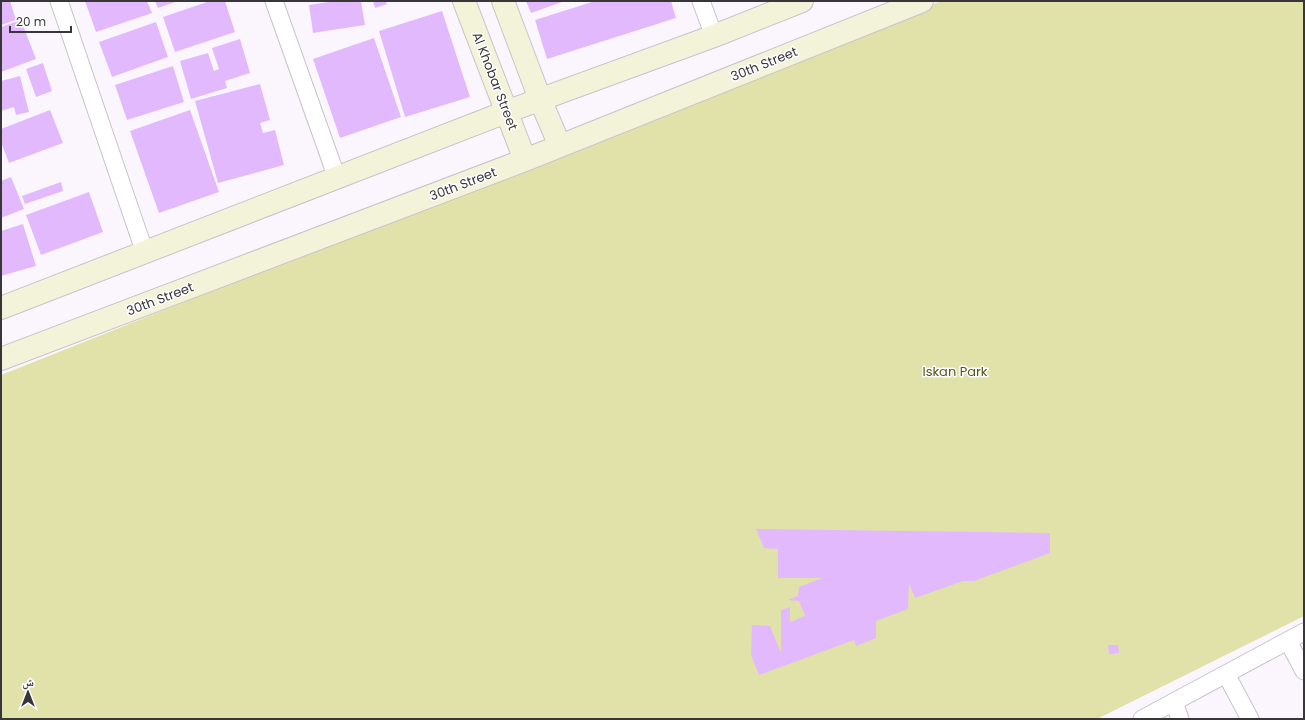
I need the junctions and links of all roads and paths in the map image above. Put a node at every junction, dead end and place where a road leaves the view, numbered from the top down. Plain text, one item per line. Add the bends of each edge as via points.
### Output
1 (59, 1) edge
2 (274, 1) edge
3 (464, 1) edge
4 (503, 1) edge
5 (701, 1) edge
6 (802, 1) edge
7 (922, 1) edge
8 (714, 36) junction
9 (540, 99) junction
10 (506, 112) junction
11 (560, 146) junction
12 (525, 160) junction
13 (337, 178) junction
14 (145, 253) junction
15 (1, 308) edge
16 (1, 359) edge
17 (1304, 632) edge
18 (1288, 641) junction
19 (1304, 671) edge
20 (1226, 674) junction
21 (1174, 702) junction
22 (1142, 719) edge
23 (1180, 719) edge
24 (1250, 719) edge

1 - 14 street
2 - 13 street
3 - 10 street, Al Khobar Street
4 - 9 street
5 - 8 street
6 - 8 street
7 - 11 street, 30th Street
8 - 9 street
9 - 10 street
9 - 11 street
10 - 12 street, Al Khobar Street
10 - 13 street
11 - 12 street, 30th Street
12 - 16 street, 30th Street
13 - 14 street
14 - 15 street
17 - 18 street
18 - 19 street
18 - 20 street
20 - 21 street
20 - 24 street
21 - 22 street
21 - 23 street

